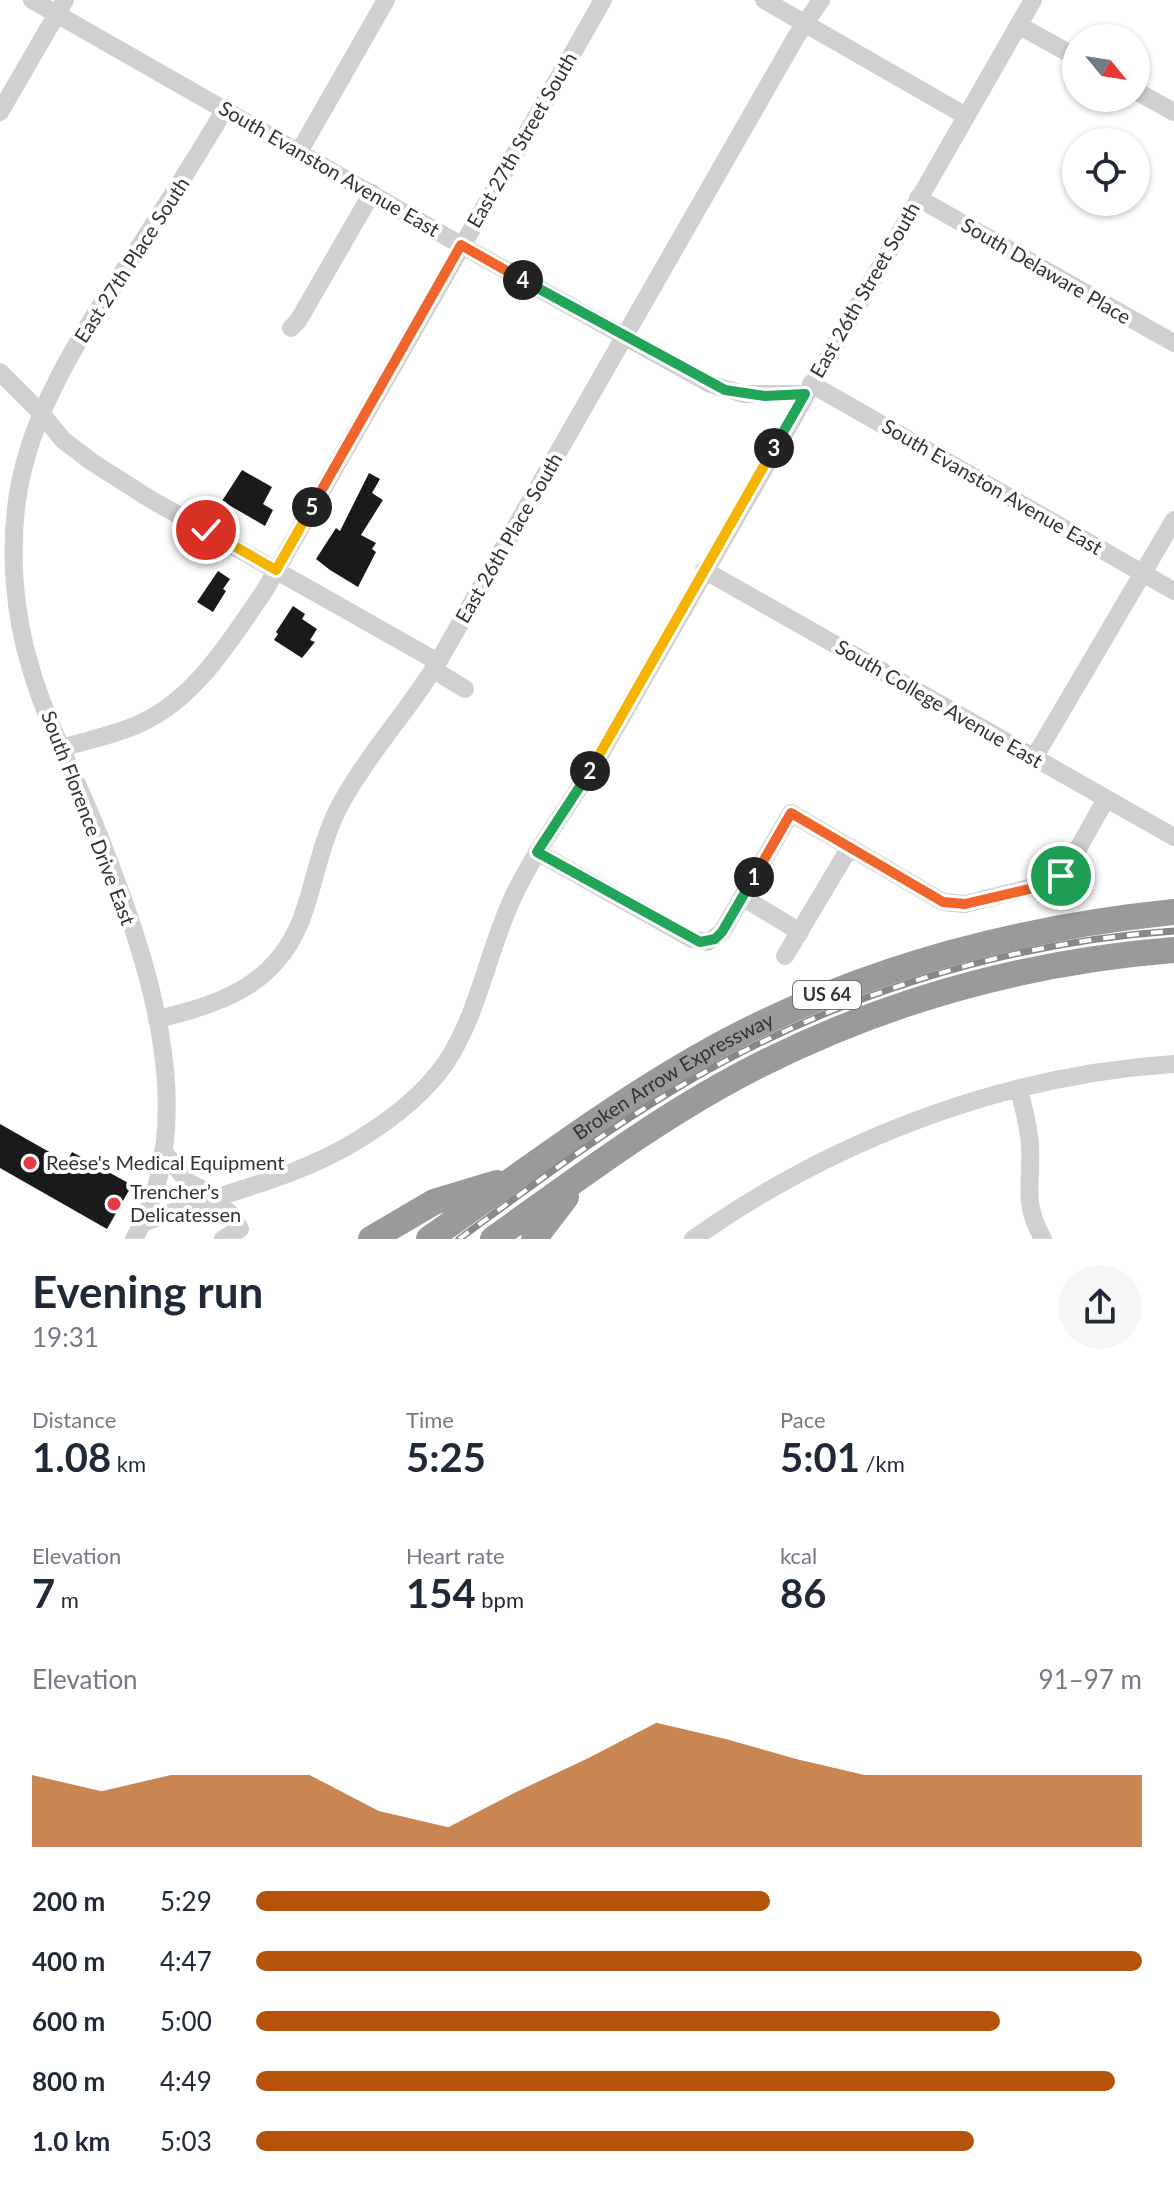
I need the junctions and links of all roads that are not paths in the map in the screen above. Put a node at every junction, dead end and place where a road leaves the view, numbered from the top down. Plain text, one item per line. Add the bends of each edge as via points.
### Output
1 (32, 0) edge
2 (386, 0) edge
3 (601, 0) edge
4 (764, 0) edge
5 (821, 0) edge
6 (1033, 0) edge
7 (61, 7) edge
8 (805, 24) junction
9 (1018, 25) junction
10 (1062, 49) edge
11 (1150, 99) edge
12 (225, 109) junction
13 (0, 112) edge
14 (1174, 112) edge
15 (966, 116) junction
16 (299, 152) junction
17 (372, 193) junction
18 (918, 198) junction
19 (461, 245) junction
20 (291, 328) dead end
21 (625, 336) junction
22 (1174, 343) edge
23 (0, 372) edge
24 (808, 389) junction
25 (41, 413) junction
26 (1174, 520) edge
27 (276, 570) junction
28 (704, 570) junction
29 (1143, 573) junction
30 (1174, 591) edge
31 (436, 666) junction
32 (465, 689) dead end
33 (62, 748) junction
34 (1034, 758) junction
35 (1106, 799) junction
36 (1174, 837) edge
37 (850, 847) junction
38 (537, 852) junction
39 (742, 897) junction
40 (1174, 912) edge
41 (800, 932) junction
42 (1174, 950) edge
43 (785, 956) dead end
44 (157, 1019) junction
45 (1174, 1064) edge
46 (1019, 1090) junction
47 (163, 1151) junction
48 (519, 1176) junction
49 (583, 1176) junction
50 (214, 1198) junction
51 (138, 1231) edge
52 (223, 1239) edge
53 (371, 1239) edge
54 (429, 1239) edge
55 (493, 1239) edge
56 (534, 1239) edge
57 (693, 1239) edge
58 (1043, 1239) edge

1 - 7 street, South Evanston Avenue East
2 - 16 street
3 - 19 street, East 27th Street South
4 - 8 street
5 - 8 street, East 26th Place South
6 - 9 street, East 26th Street South
7 - 12 street, South Evanston Avenue East
7 - 13 street
8 - 15 street
8 - 21 street, East 26th Place South
9 - 10 street
9 - 15 street, East 26th Street South
11 - 14 street
12 - 16 street, South Evanston Avenue East
12 - 25 street, East 27th Place South via 92,318
15 - 18 street, East 26th Street South
16 - 17 street, South Evanston Avenue East
17 - 19 street, South Evanston Avenue East
17 - 20 street
18 - 22 street, South Delaware Place
18 - 24 street, East 26th Street South
19 - 21 street, South Evanston Avenue East
19 - 27 street, East 27th Street South
21 - 24 street, South Evanston Avenue East via 725,390 765,396
21 - 31 street, East 26th Place South
23 - 25 street
24 - 28 street, East 26th Street South
24 - 29 street, South Evanston Avenue East
25 - 27 street via 63,440 92,462
25 - 33 street, South Florence Drive East via 18,494 14,558 20,625 31,669
26 - 29 street
27 - 31 street
27 - 33 street, East 27th Street South via 234,635 182,697 138,725
28 - 34 street, South College Avenue East
28 - 38 street, East 26th Street South via 600,755
29 - 30 street, South Evanston Avenue East
29 - 34 street
31 - 32 street
31 - 44 street, East 26th Place South via 337,810 305,912 280,957 240,992
33 - 44 street, South Florence Drive East via 123,902
34 - 35 street, South College Avenue East
35 - 36 street, South College Avenue East
35 - 37 street via 1066,870 1053,882 965,904 943,902
37 - 39 street via 791,813
37 - 41 street
38 - 39 street via 692,939 708,942 722,932
38 - 50 street, East 26th Street South via 502,922 461,1033 426,1086 335,1153
39 - 41 street
40 - 48 highway, Broken Arrow Expressway / US 64 via 989,942 844,988 760,1025 665,1077
41 - 43 street
42 - 49 highway, Broken Arrow Expressway / US 64 via 1082,959 1001,975 868,1016 744,1073
44 - 47 street, South Florence Drive East via 166,1085
45 - 46 street
46 - 57 street via 956,1106 837,1154
46 - 58 street via 1030,1148 1028,1197
47 - 50 street via 188,1182
47 - 51 street, South Florence Drive East via 154,1196
48 - 53 highway via 434,1202
48 - 54 highway, Broken Arrow Expressway / US 64
49 - 55 highway, Broken Arrow Expressway / US 64
49 - 56 highway
50 - 51 street, East 26th Street South
50 - 52 street via 240,1229

